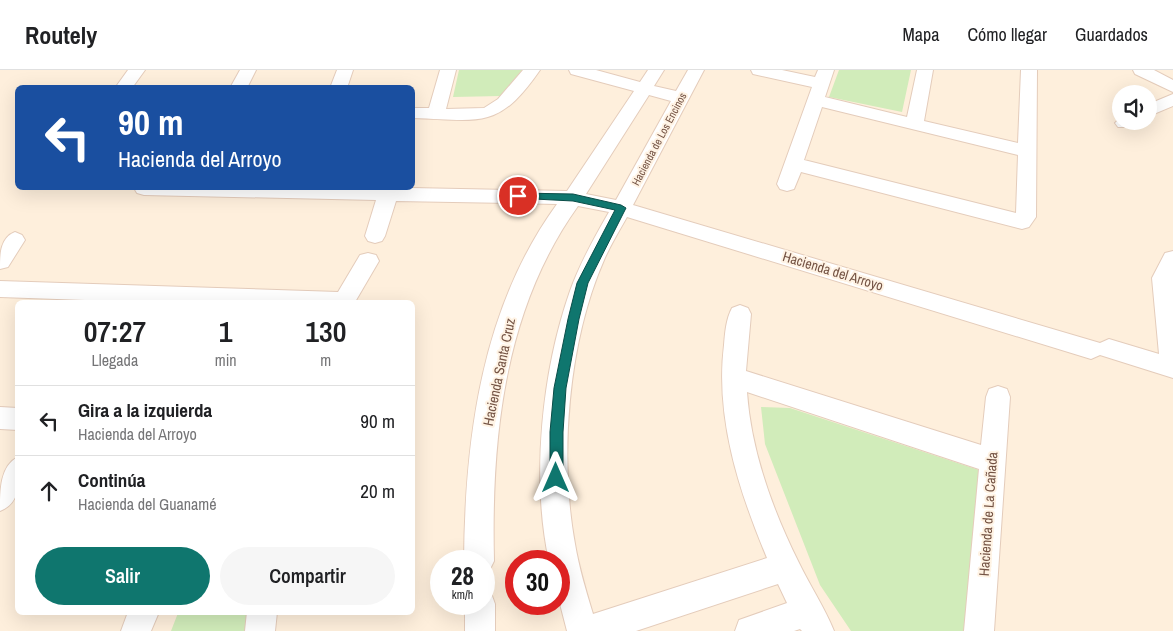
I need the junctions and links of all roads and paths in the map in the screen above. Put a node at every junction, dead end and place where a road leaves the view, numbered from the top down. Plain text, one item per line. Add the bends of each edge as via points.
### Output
1 (137, 70) edge
2 (248, 70) edge
3 (345, 70) edge
4 (448, 70) edge
5 (532, 70) edge
6 (577, 70) edge
7 (759, 70) edge
8 (925, 70) edge
9 (1029, 70) edge
10 (1141, 70) edge
11 (649, 75) edge
12 (689, 83) edge
13 (820, 84) edge
14 (125, 85) edge
15 (240, 85) edge
16 (339, 85) edge
17 (1173, 87) edge
18 (1173, 99) edge
19 (1157, 107) edge
20 (415, 113) edge
21 (436, 113) junction
22 (914, 124) junction
23 (1026, 152) junction
24 (794, 164) junction
25 (787, 184) dead end
26 (266, 190) edge
27 (389, 192) junction
28 (573, 198) junction
29 (621, 208) junction
30 (375, 236) dead end
31 (15, 240) dead end
32 (1173, 259) edge
33 (368, 260) dead end
34 (0, 261) edge
35 (0, 289) edge
36 (291, 300) edge
37 (345, 300) edge
38 (740, 314) dead end
39 (1172, 368) edge
40 (734, 378) junction
41 (998, 397) dead end
42 (0, 418) edge
43 (15, 419) edge
44 (992, 462) junction
45 (15, 474) edge
46 (0, 498) edge
47 (479, 550) edge
48 (786, 567) junction
49 (143, 615) edge
50 (262, 615) edge
51 (480, 615) edge
52 (813, 621) edge
53 (136, 631) edge
54 (260, 631) edge
55 (480, 631) edge
56 (582, 631) edge
57 (589, 631) edge
58 (750, 631) edge
59 (979, 631) edge

1 - 14 street
2 - 15 street
3 - 16 street
4 - 21 street
5 - 21 street via 502,104 489,113
6 - 11 street
7 - 13 street
8 - 22 street
9 - 23 street
10 - 17 street
11 - 12 street
11 - 28 street
12 - 29 street, Hacienda de Los Encinos
13 - 22 street
13 - 24 street
18 - 19 street
20 - 21 street
22 - 23 street
23 - 24 street via 1026,217 1022,222
24 - 25 street
26 - 27 street, Hacienda del Arroyo
27 - 28 street, Hacienda del Arroyo
27 - 30 street
28 - 29 street, Hacienda del Arroyo
28 - 47 street, Hacienda Santa Cruz via 538,250 511,313 501,348 480,482
29 - 39 street, Hacienda del Arroyo
29 - 56 street via 582,283 560,388 556,478 560,542
31 - 34 street
32 - 39 street via 1163,278
33 - 37 street
35 - 36 street
38 - 40 street via 734,346
40 - 44 street
40 - 48 street via 740,434 766,522
41 - 44 street, Hacienda de La Cañada
42 - 43 street
44 - 59 street, Hacienda de La Cañada
45 - 46 street
48 - 52 street
48 - 57 street
49 - 53 street
50 - 54 street
51 - 55 street
52 - 58 street

